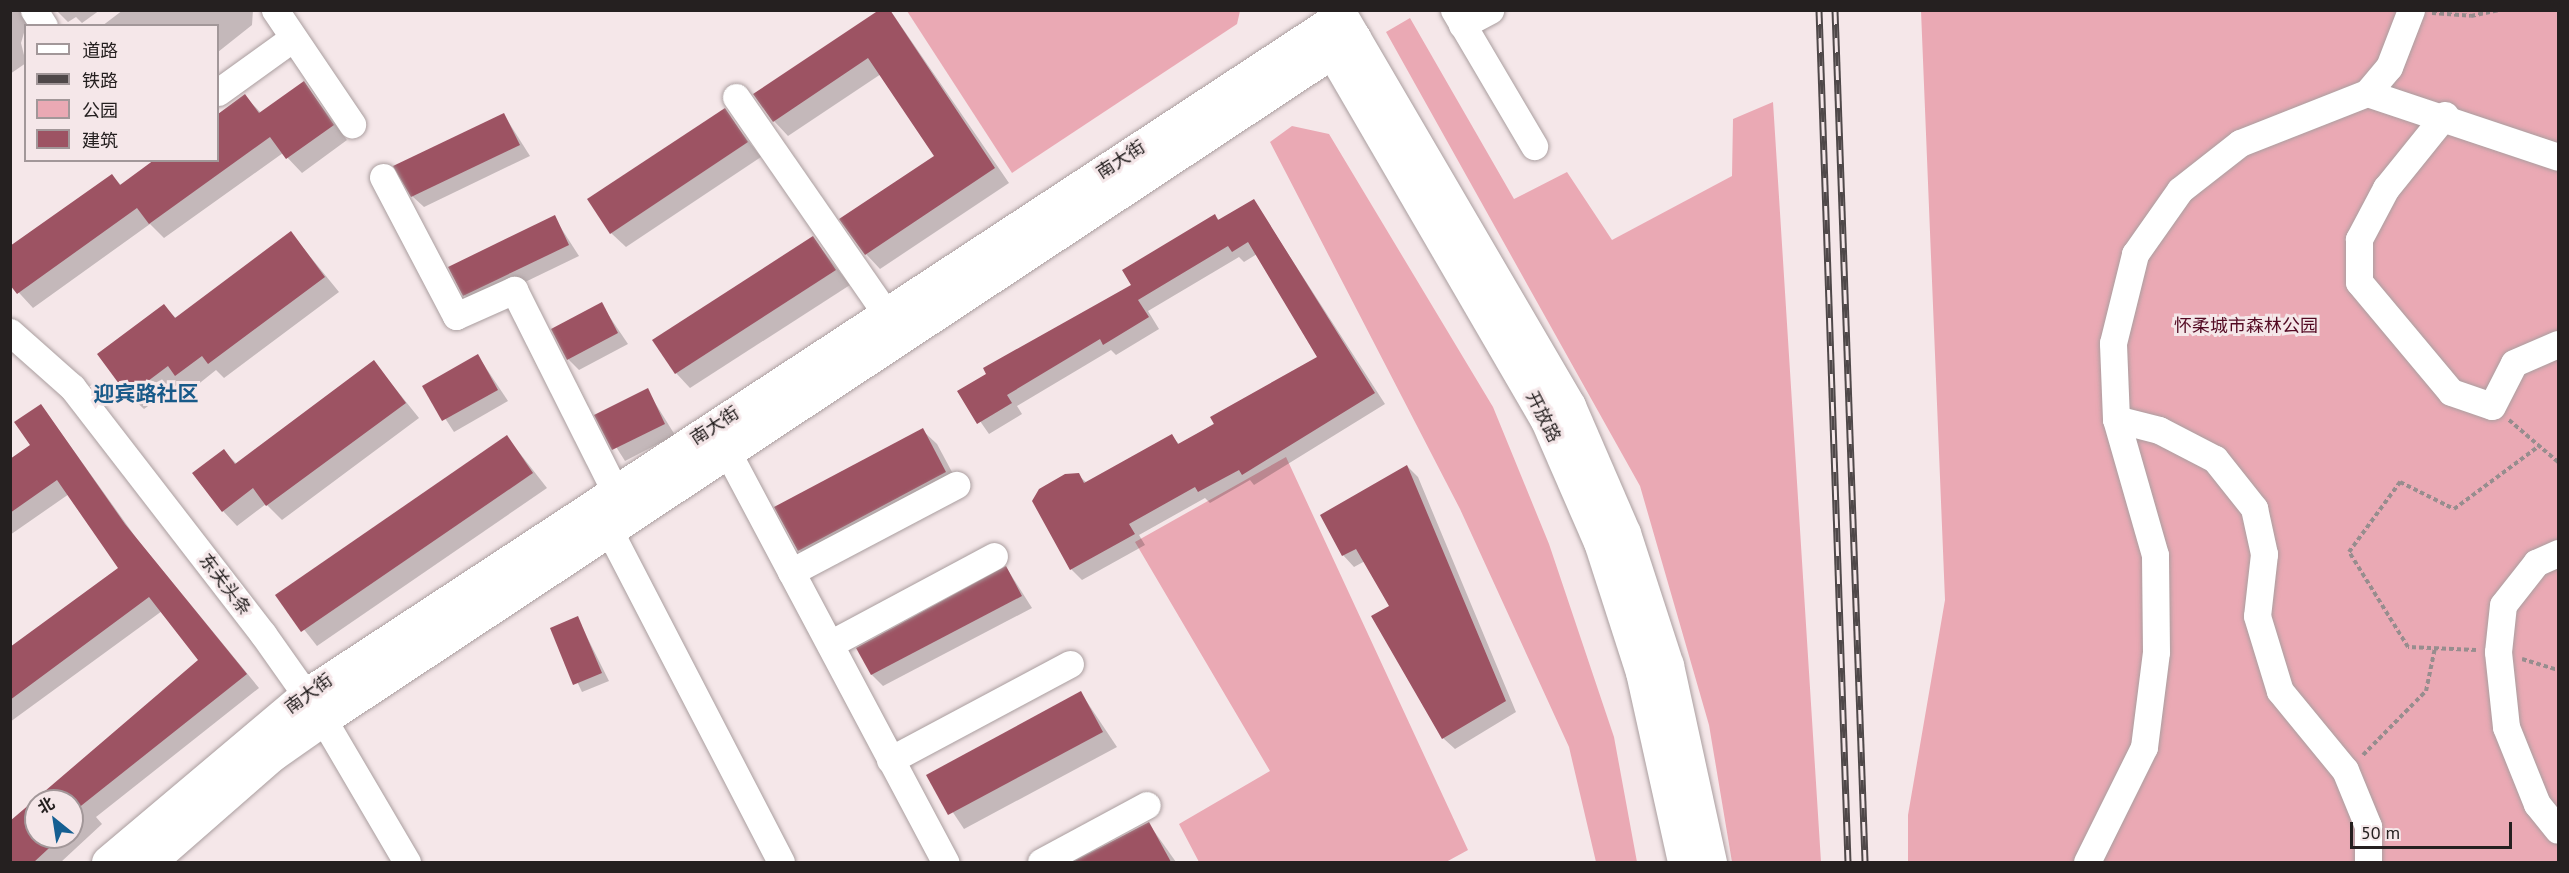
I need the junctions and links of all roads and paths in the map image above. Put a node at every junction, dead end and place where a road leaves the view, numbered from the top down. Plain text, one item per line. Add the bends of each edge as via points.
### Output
1 (34, 10) edge
2 (275, 10) edge
3 (1490, 10) edge
4 (2500, 10) edge
5 (2411, 11) edge
6 (1458, 18) edge
7 (43, 24) edge
8 (1335, 24) edge
9 (290, 40) junction
10 (219, 91) edge
11 (2367, 93) junction
12 (736, 97) dead end
13 (2445, 115) junction
14 (352, 124) dead end
15 (1534, 146) dead end
16 (2559, 157) edge
17 (383, 177) dead end
18 (886, 314) junction
19 (10, 332) edge
20 (2559, 344) edge
21 (2492, 406) junction
22 (2116, 419) junction
23 (2540, 446) junction
24 (729, 455) junction
25 (2559, 462) edge
26 (956, 485) dead end
27 (615, 492) junction
28 (611, 534) junction
29 (2559, 553) edge
30 (994, 556) dead end
31 (791, 572) junction
32 (830, 644) junction
33 (2435, 648) junction
34 (2498, 652) junction
35 (1070, 663) dead end
36 (2559, 670) edge
37 (314, 707) junction
38 (890, 760) junction
39 (2349, 779) junction
40 (1147, 805) dead end
41 (2559, 830) edge
42 (108, 862) edge
43 (149, 862) edge
44 (407, 862) edge
45 (781, 862) edge
46 (945, 862) edge
47 (1041, 862) edge
48 (1684, 862) edge
49 (1710, 862) edge
50 (2087, 862) edge
51 (2368, 862) edge

1 - 7 street
2 - 9 street
3 - 6 street
4 - 5 path via 2471,16
5 - 11 street via 2389,68
6 - 15 street
8 - 18 main road, 南大街
8 - 24 main road, 南大街
8 - 48 main road, 开放路 via 1546,418 1600,542 1642,672
8 - 49 main road, 开放路 via 1569,406 1624,533 1667,665
9 - 10 street
9 - 14 street
11 - 13 street
11 - 22 street via 2240,143 2180,190 2135,254 2112,343
12 - 18 street
13 - 16 street
13 - 21 street via 2386,188 2359,239 2359,282 2451,392
17 - 27 street via 456,316 514,290
18 - 27 main road, 南大街
19 - 37 street, 东关头条 via 72,387
20 - 21 street via 2514,363
21 - 23 path
22 - 39 street via 2159,430 2215,459 2254,508 2264,554 2257,616 2280,691
22 - 50 street via 2155,555 2156,652 2144,747
23 - 25 path
23 - 33 path via 2454,509 2400,482 2349,552 2408,647
24 - 28 main road, 南大街
24 - 31 street
26 - 31 street
27 - 37 main road, 南大街
28 - 37 main road, 南大街
28 - 45 street
29 - 34 street via 2536,563 2503,606
30 - 32 street
31 - 32 street
32 - 38 street
33 - 34 path
33 - 39 path via 2427,691 2374,741
34 - 36 path
34 - 41 street via 2506,727 2537,804
35 - 38 street
37 - 42 main road, 南大街 via 192,785
37 - 43 main road, 南大街 via 273,754
37 - 44 street, 东关头条
38 - 46 street
39 - 51 street via 2368,826
40 - 47 street

